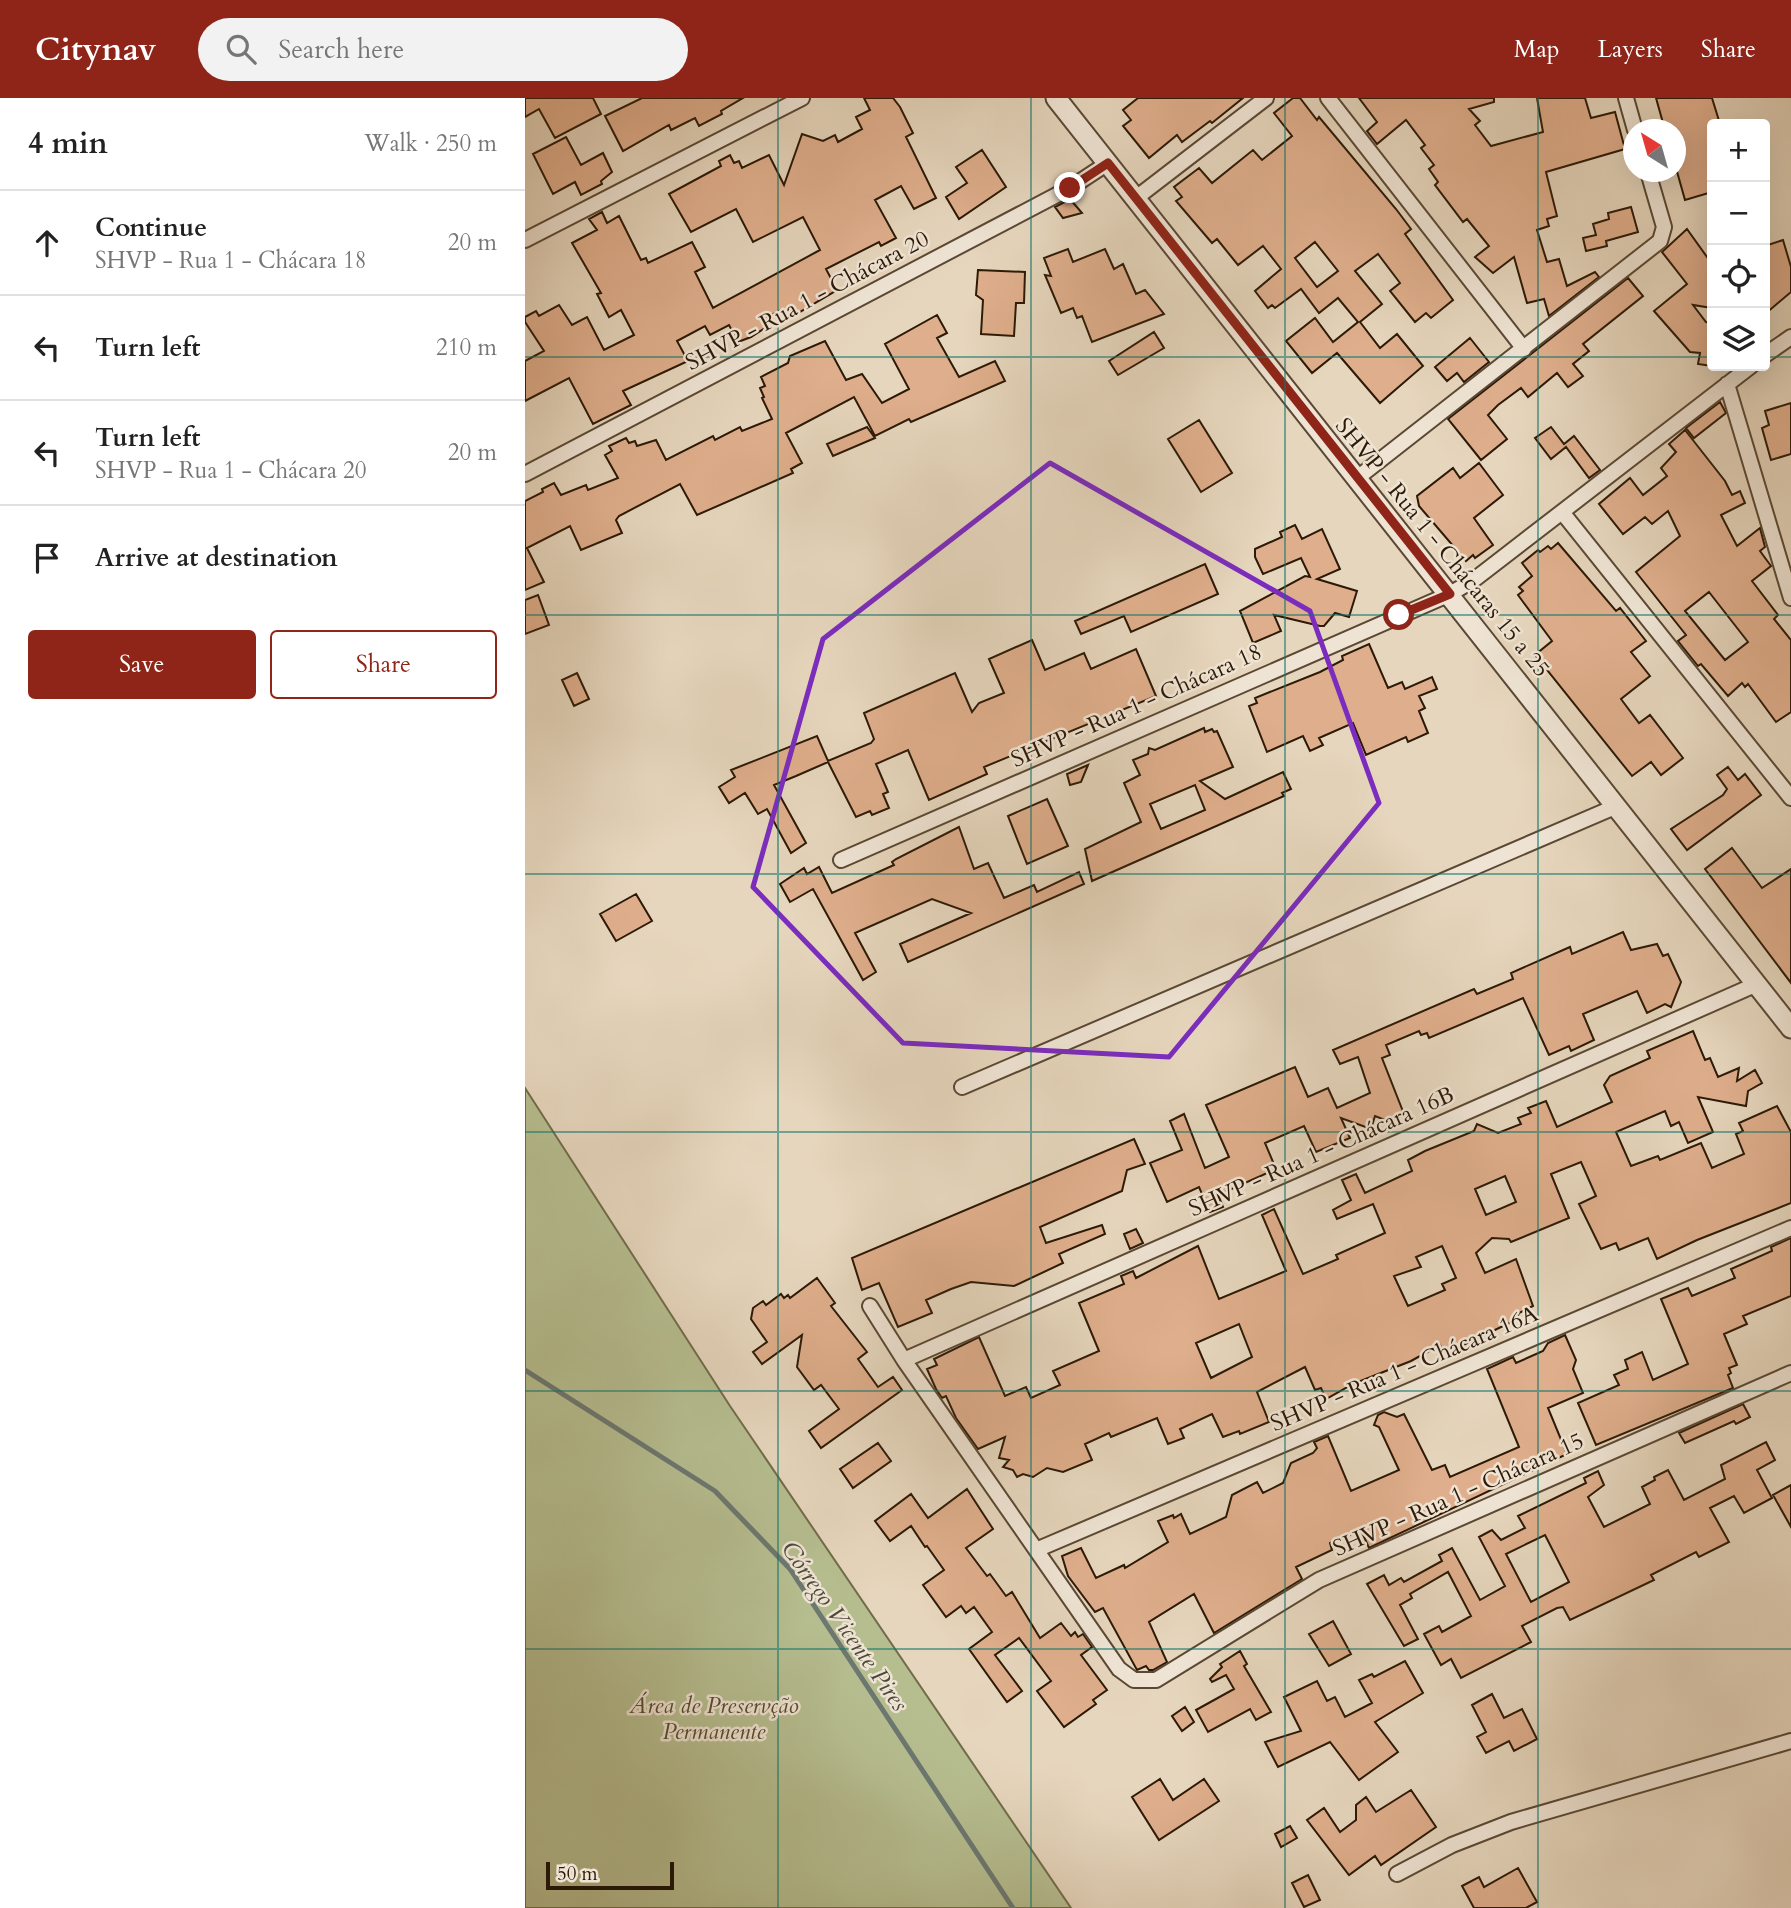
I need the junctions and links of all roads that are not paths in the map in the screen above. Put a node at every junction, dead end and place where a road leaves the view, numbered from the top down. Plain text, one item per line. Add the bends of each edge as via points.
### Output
1 (802, 98) edge
2 (1056, 98) edge
3 (1266, 98) edge
4 (1328, 98) edge
5 (1626, 98) edge
6 (1632, 119) edge
7 (1108, 163) junction
8 (1651, 182) edge
9 (1136, 198) junction
10 (525, 240) edge
11 (1790, 339) edge
12 (1524, 349) junction
13 (1770, 352) edge
14 (1744, 371) edge
15 (1727, 384) junction
16 (525, 474) edge
17 (1356, 479) junction
18 (1562, 512) junction
19 (1450, 594) junction
20 (1791, 598) edge
21 (1791, 798) edge
22 (1617, 806) junction
23 (841, 860) dead end
24 (1757, 984) junction
25 (1791, 1028) edge
26 (962, 1087) dead end
27 (1791, 1228) edge
28 (870, 1306) dead end
29 (904, 1360) junction
30 (1791, 1373) edge
31 (1036, 1550) junction
32 (1791, 1741) edge
33 (1397, 1874) dead end

1 - 10 street
2 - 7 street, SHVP - Rua 1 - Chácaras 15 a 25
3 - 9 street
4 - 12 street
5 - 6 street
7 - 9 street, SHVP - Rua 1 - Chácaras 15 a 25
7 - 16 street, SHVP - Rua 1 - Chácara 20 via 1057,195
8 - 12 street via 1664,227 1660,241
9 - 17 street, SHVP - Rua 1 - Chácaras 15 a 25
11 - 13 street
12 - 17 street
14 - 15 street, SHVP - Rua 1 - Chácara 18
15 - 18 street, SHVP - Rua 1 - Chácara 18
15 - 20 street
17 - 19 street, SHVP - Rua 1 - Chácaras 15 a 25
18 - 19 street, SHVP - Rua 1 - Chácara 18
18 - 21 street
19 - 22 street, SHVP - Rua 1 - Chácaras 15 a 25
19 - 23 street, SHVP - Rua 1 - Chácara 18
22 - 24 street, SHVP - Rua 1 - Chácaras 15 a 25
22 - 26 street
24 - 25 street, SHVP - Rua 1 - Chácaras 15 a 25
24 - 29 street, SHVP - Rua 1 - Chácara 16B
27 - 31 street, SHVP - Rua 1 - Chácara 16A
28 - 29 street
29 - 31 street
30 - 31 street, SHVP - Rua 1 - Chácara 15 via 1319,1580 1156,1680 1134,1680 1119,1669
32 - 33 street via 1511,1822 1452,1845

